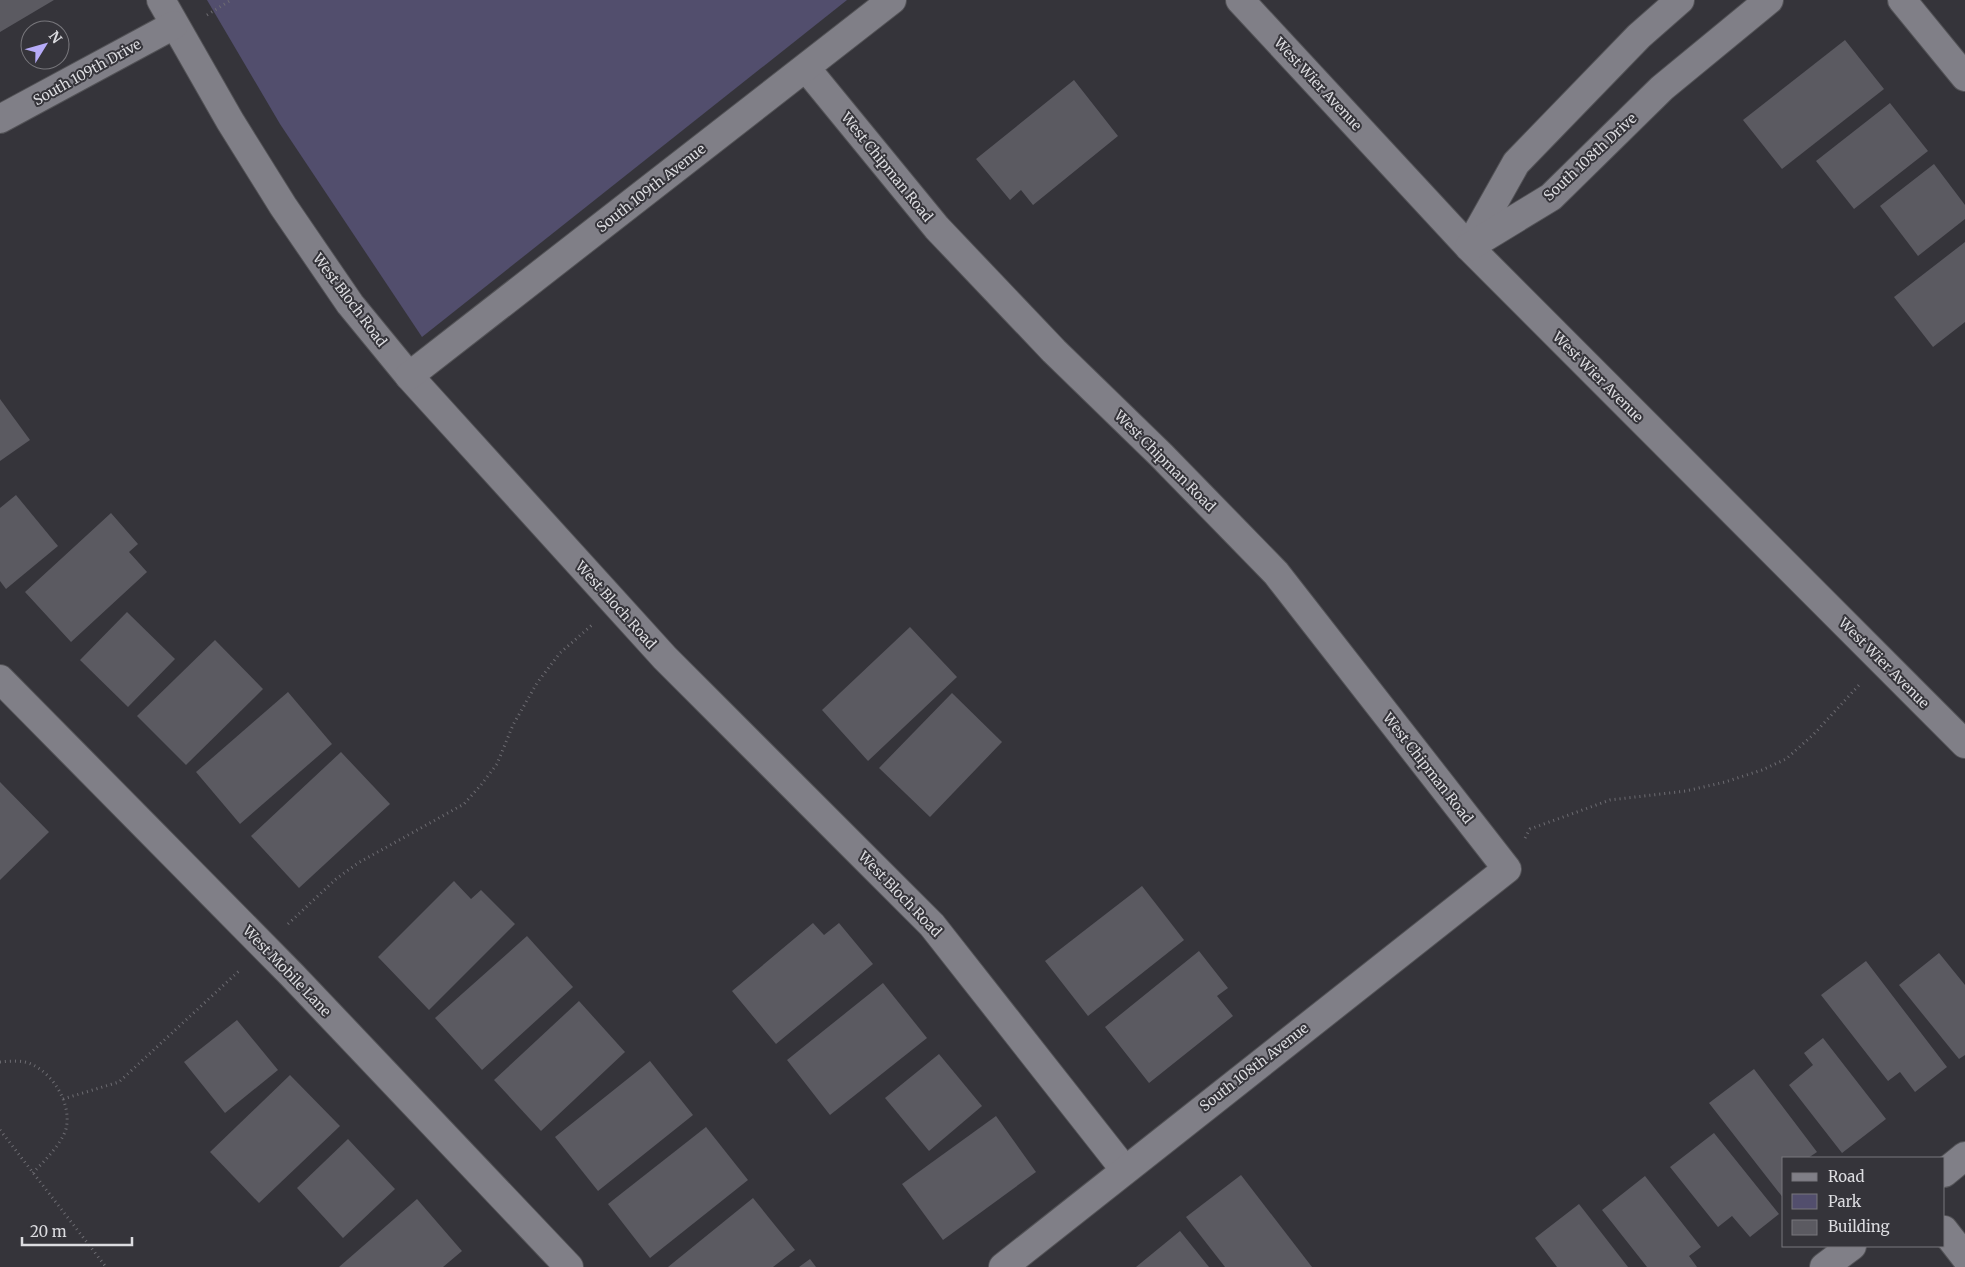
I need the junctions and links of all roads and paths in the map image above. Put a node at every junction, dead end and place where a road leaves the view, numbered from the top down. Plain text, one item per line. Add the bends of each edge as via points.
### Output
1 (161, 0) edge
2 (892, 0) edge
3 (1240, 0) edge
4 (1680, 0) edge
5 (1769, 0) edge
6 (1902, 0) edge
7 (174, 25) junction
8 (806, 68) junction
9 (1965, 77) edge
10 (0, 119) edge
11 (1470, 247) junction
12 (409, 376) junction
13 (615, 604) junction
14 (1880, 660) junction
15 (0, 679) edge
16 (1965, 744) edge
17 (1507, 869) junction
18 (263, 946) junction
19 (0, 1062) edge
20 (63, 1099) junction
21 (0, 1130) edge
22 (1965, 1156) edge
23 (1124, 1169) junction
24 (1945, 1172) edge
25 (33, 1173) junction
26 (1945, 1231) edge
27 (1851, 1247) edge
28 (1965, 1257) edge
29 (106, 1267) edge
30 (569, 1267) edge
31 (1003, 1267) edge
32 (1824, 1267) edge

1 - 7 street, West Bloch Road
2 - 8 street, South 109th Avenue
3 - 11 street, West Wier Avenue
4 - 11 street via 1639,36 1516,163
5 - 11 street, South 108th Drive via 1662,88 1551,197
6 - 9 street
7 - 10 street, South 109th Drive
7 - 12 street, West Bloch Road via 283,206 350,304
8 - 12 street, South 109th Avenue
8 - 17 street, West Chipman Road via 937,228 1054,352 1276,573
11 - 14 street, West Wier Avenue
12 - 13 street, West Bloch Road
13 - 18 path via 560,653 537,683 513,725 497,764 464,804 358,863
13 - 23 street, West Bloch Road via 672,666 932,925
14 - 16 street, West Wier Avenue
14 - 17 path via 1841,706 1786,759 1725,782 1686,791 1610,800 1530,829
15 - 18 street, West Mobile Lane
17 - 23 street, South 108th Avenue
18 - 20 path via 119,1082
18 - 30 street, West Mobile Lane
19 - 20 path via 31,1064 52,1081
20 - 25 path via 67,1116 65,1130
21 - 25 path
22 - 24 street
23 - 31 street, South 108th Avenue
25 - 29 path
26 - 28 street
27 - 32 street

